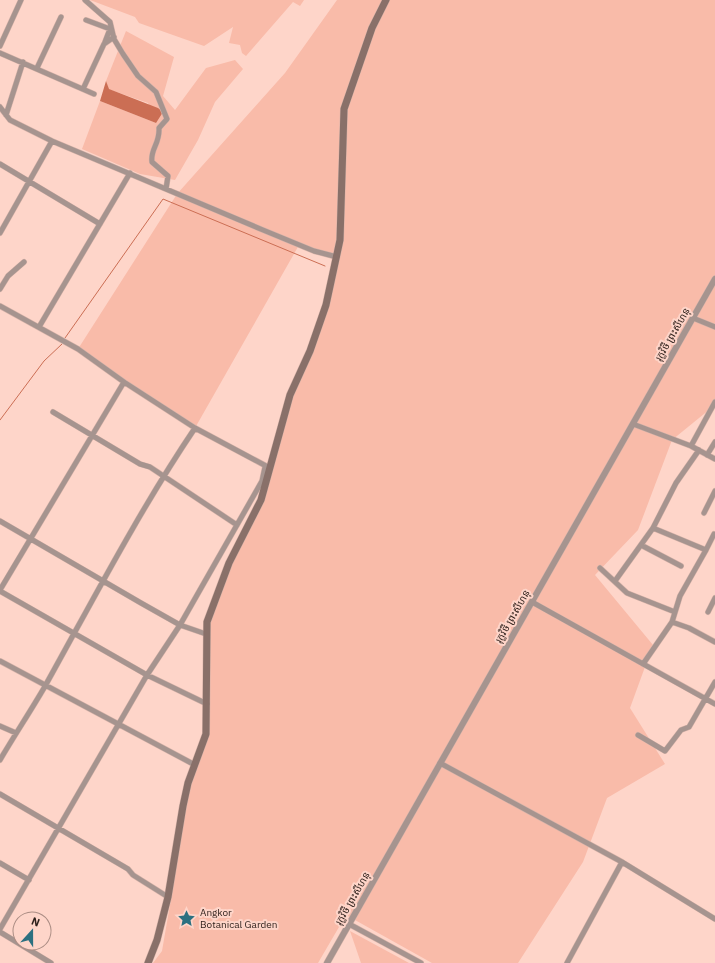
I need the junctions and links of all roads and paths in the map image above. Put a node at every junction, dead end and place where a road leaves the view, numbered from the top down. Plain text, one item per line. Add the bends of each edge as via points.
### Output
1 (21, 0) edge
2 (85, 0) edge
3 (386, 0) edge
4 (61, 17) dead end
5 (86, 20) dead end
6 (110, 29) junction
7 (114, 37) junction
8 (105, 42) junction
9 (0, 46) edge
10 (0, 53) edge
11 (23, 62) junction
12 (37, 68) junction
13 (83, 89) junction
14 (94, 94) dead end
15 (0, 107) edge
16 (6, 115) junction
17 (52, 141) junction
18 (0, 164) edge
19 (130, 173) junction
20 (29, 181) junction
21 (166, 189) junction
22 (100, 224) junction
23 (0, 232) edge
24 (337, 258) junction
25 (24, 262) dead end
26 (715, 279) edge
27 (0, 289) edge
28 (0, 306) edge
29 (693, 318) junction
30 (39, 327) junction
31 (715, 327) edge
32 (124, 382) junction
33 (715, 402) edge
34 (53, 412) dead end
35 (633, 424) junction
36 (195, 428) junction
37 (92, 435) junction
38 (715, 442) edge
39 (691, 446) junction
40 (699, 450) junction
41 (707, 455) junction
42 (715, 459) edge
43 (268, 467) junction
44 (163, 475) junction
45 (715, 491) edge
46 (704, 513) dead end
47 (0, 520) edge
48 (237, 525) junction
49 (653, 528) junction
50 (233, 531) junction
51 (714, 534) dead end
52 (242, 538) junction
53 (30, 540) junction
54 (642, 545) junction
55 (706, 550) junction
56 (681, 566) dead end
57 (600, 568) dead end
58 (102, 581) junction
59 (614, 581) junction
60 (0, 590) edge
61 (715, 598) edge
62 (532, 602) junction
63 (675, 612) junction
64 (708, 612) dead end
65 (672, 622) junction
66 (180, 625) junction
67 (74, 632) junction
68 (206, 634) junction
69 (715, 642) edge
70 (0, 661) edge
71 (644, 664) junction
72 (147, 675) junction
73 (715, 682) edge
74 (45, 686) junction
75 (705, 698) junction
76 (207, 704) junction
77 (715, 704) edge
78 (118, 725) junction
79 (0, 726) edge
80 (16, 733) junction
81 (638, 735) dead end
82 (0, 760) edge
83 (440, 763) junction
84 (195, 765) junction
85 (0, 794) edge
86 (59, 830) junction
87 (622, 862) junction
88 (0, 863) edge
89 (29, 880) junction
90 (168, 897) junction
91 (715, 919) edge
92 (349, 924) junction
93 (0, 929) edge
94 (0, 932) edge
95 (51, 963) edge
96 (148, 963) edge
97 (327, 963) edge
98 (421, 963) edge
99 (567, 963) edge

1 - 9 street
2 - 6 street via 110,22
3 - 24 main road via 372,28 344,110 342,219
4 - 12 street
5 - 6 street
6 - 7 street
6 - 8 street
7 - 8 street
7 - 21 street via 138,76 156,92 164,110 167,119 159,128 160,138 151,155 152,162 168,176
8 - 13 street
10 - 11 street
11 - 12 street
11 - 16 street
12 - 13 street
13 - 14 street
15 - 16 street
16 - 17 street via 18,125
17 - 19 street
17 - 20 street
18 - 20 street
19 - 21 street
19 - 22 street
20 - 22 street
20 - 23 street
21 - 24 street via 314,251
22 - 30 street
24 - 43 main road via 320,325 290,395
25 - 27 street via 8,276
26 - 29 street, រុក្ខវិថី ព្រះសីហនុ
28 - 30 street
29 - 31 street
29 - 35 street, រុក្ខវិថី ព្រះសីហនុ
30 - 32 street via 78,349
32 - 36 street
32 - 37 street
33 - 39 street
34 - 37 street
35 - 39 street
35 - 62 street, រុក្ខវិថី ព្រះសីហនុ
36 - 43 street
36 - 44 street
37 - 44 street
37 - 53 street
38 - 41 street
39 - 40 street
40 - 41 street
40 - 49 street via 676,483
41 - 42 street
43 - 48 street
43 - 52 main road via 261,500
44 - 48 street
44 - 58 street
45 - 46 street
47 - 53 street
48 - 50 street
49 - 54 street
49 - 55 street
50 - 52 street
50 - 66 street
51 - 55 street
52 - 68 main road via 210,611
53 - 58 street
53 - 60 street
54 - 56 street
54 - 59 street
55 - 63 street via 680,596
57 - 59 street
58 - 66 street
58 - 67 street
59 - 63 street via 632,596
60 - 67 street
61 - 64 street
62 - 71 street
62 - 83 street, រុក្ខវិថី ព្រះសីហនុ
63 - 65 street
65 - 69 street via 690,628
65 - 71 street
66 - 68 street
66 - 72 street
67 - 72 street
67 - 74 street
68 - 76 main road
70 - 74 street
71 - 75 street
72 - 76 street
72 - 78 street
73 - 75 street
74 - 78 street
74 - 80 street
75 - 77 street
75 - 81 street via 689,727 681,730 665,751
76 - 84 main road via 204,746
78 - 84 street
78 - 86 street
79 - 80 street
80 - 82 street
83 - 87 street
83 - 92 street, រុក្ខវិថី ព្រះសីហនុ
84 - 90 main road via 183,806
85 - 86 street
86 - 89 street
86 - 90 street via 128,869 133,875
87 - 91 street
87 - 99 street
88 - 89 street
89 - 93 street
90 - 96 main road
92 - 97 street, រុក្ខវិថី ព្រះសីហនុ
92 - 98 street
94 - 95 street

